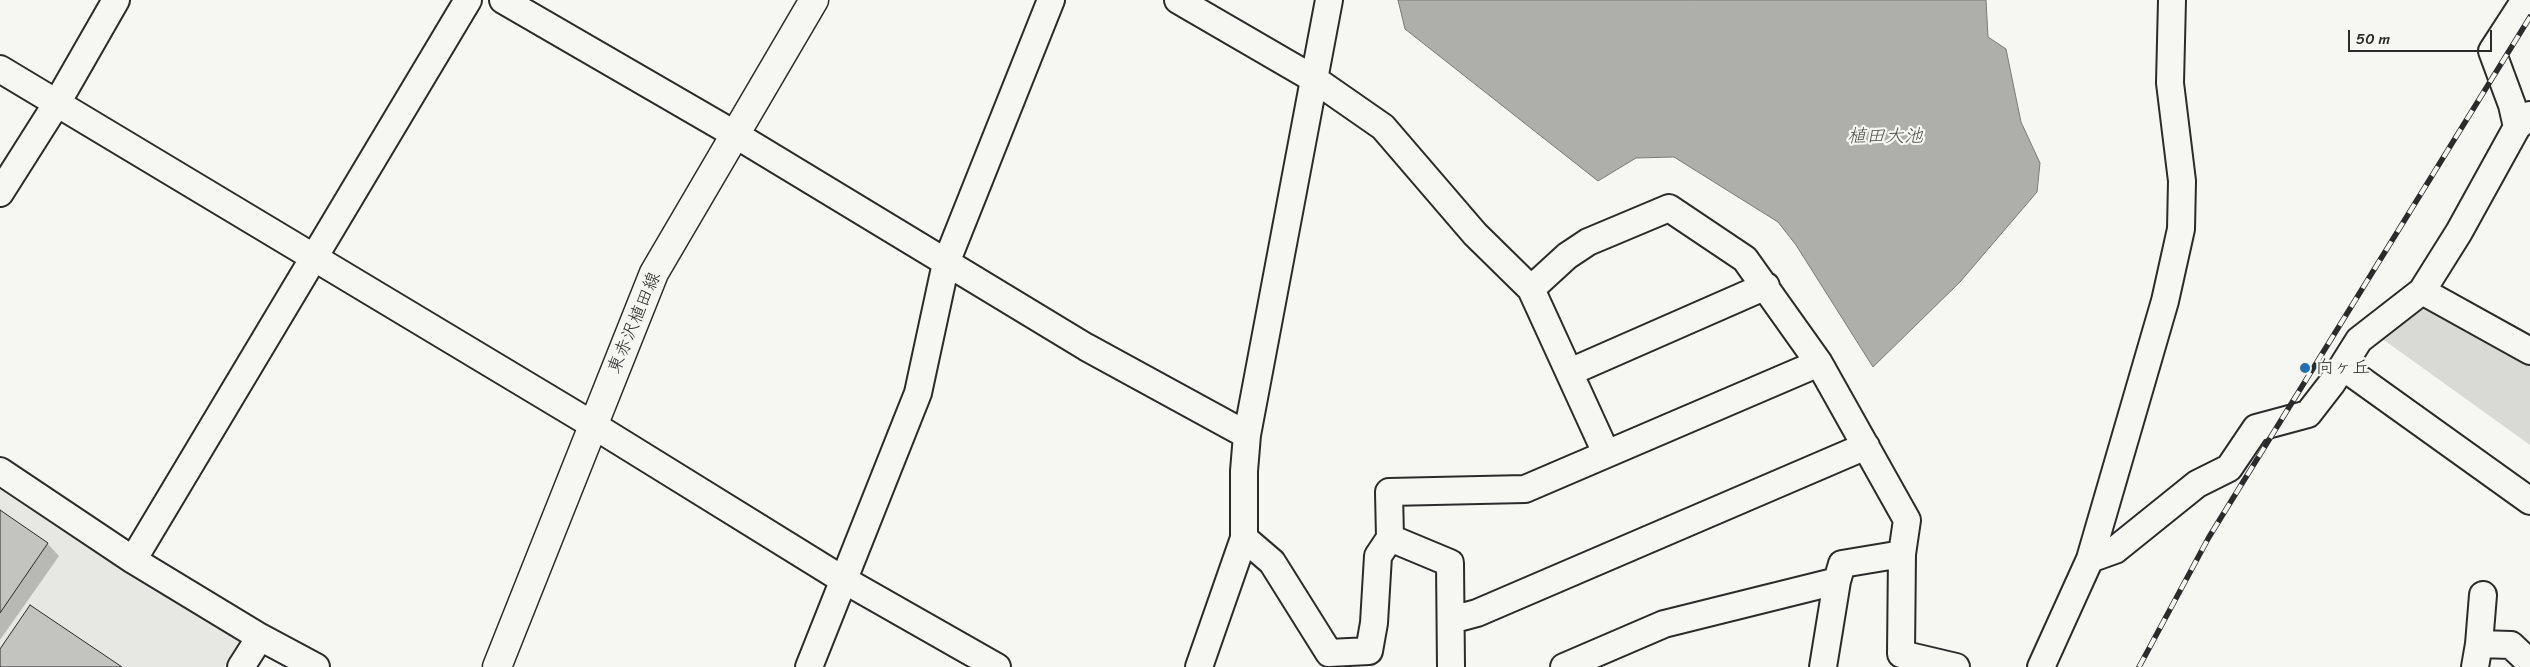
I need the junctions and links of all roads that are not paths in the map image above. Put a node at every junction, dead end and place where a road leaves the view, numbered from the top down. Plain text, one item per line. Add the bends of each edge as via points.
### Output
1 (116, 0) edge
2 (468, 0) edge
3 (503, 0) edge
4 (814, 0) edge
5 (1051, 0) edge
6 (1178, 0) edge
7 (1329, 0) edge
8 (2172, 0) edge
9 (2525, 0) edge
10 (0, 69) edge
11 (1314, 79) junction
12 (57, 103) junction
13 (2523, 121) edge
14 (736, 135) junction
15 (0, 193) edge
16 (313, 258) junction
17 (946, 263) junction
18 (1766, 286) junction
19 (1531, 289) junction
20 (2422, 291) junction
21 (2530, 351) edge
22 (1818, 363) junction
23 (2343, 367) junction
24 (1570, 372) junction
25 (593, 425) junction
26 (1247, 435) junction
27 (1866, 446) junction
28 (1606, 453) junction
29 (0, 471) edge
30 (2530, 501) edge
31 (1244, 538) junction
32 (1390, 538) junction
33 (1902, 554) junction
34 (2090, 559) junction
35 (133, 560) junction
36 (844, 580) junction
37 (1837, 581) junction
38 (2483, 596) dead end
39 (1451, 620) junction
40 (260, 637) junction
41 (2477, 656) edge
42 (2530, 663) edge
43 (241, 667) edge
44 (316, 667) edge
45 (497, 667) edge
46 (810, 667) edge
47 (997, 667) edge
48 (1199, 667) edge
49 (1451, 667) edge
50 (1564, 667) edge
51 (1823, 667) edge
52 (1956, 667) edge
53 (2041, 667) edge

1 - 12 street
2 - 16 street
3 - 14 street
4 - 14 main road, 東赤沢植田線
5 - 17 street
6 - 11 street
7 - 11 street
8 - 34 street via 2170,83 2182,181 2181,229 2162,310
9 - 13 street via 2492,51 2512,106
10 - 12 street
11 - 19 street via 1382,127 1474,234
11 - 26 street
12 - 15 street
12 - 16 street
13 - 20 street
14 - 17 street
14 - 25 main road, 東赤沢植田線 via 654,273
16 - 25 street
16 - 35 street
17 - 26 street via 1086,347
17 - 36 street via 918,393
18 - 19 street via 1745,259 1668,208 1588,242 1566,256
18 - 22 street
18 - 24 street
19 - 24 street
20 - 21 street
20 - 23 street via 2359,340
22 - 27 street
22 - 28 street
23 - 30 street
23 - 34 street via 2308,414 2256,428 2229,468 2197,484 2114,550
24 - 28 street
25 - 36 street
25 - 45 main road, 東赤沢植田線
26 - 31 street
27 - 33 street via 1907,520
27 - 39 street via 1477,613
28 - 32 street via 1525,489 1389,492
29 - 35 street
31 - 32 street via 1272,562 1328,653 1369,651 1378,556
31 - 48 street
32 - 39 street via 1450,563
33 - 37 street via 1842,564
33 - 52 street via 1901,654
34 - 53 street
35 - 40 street
36 - 46 street
36 - 47 street
37 - 50 street via 1664,624
37 - 51 street
38 - 41 street
39 - 49 street
40 - 43 street
40 - 44 street
41 - 42 street via 2511,645

